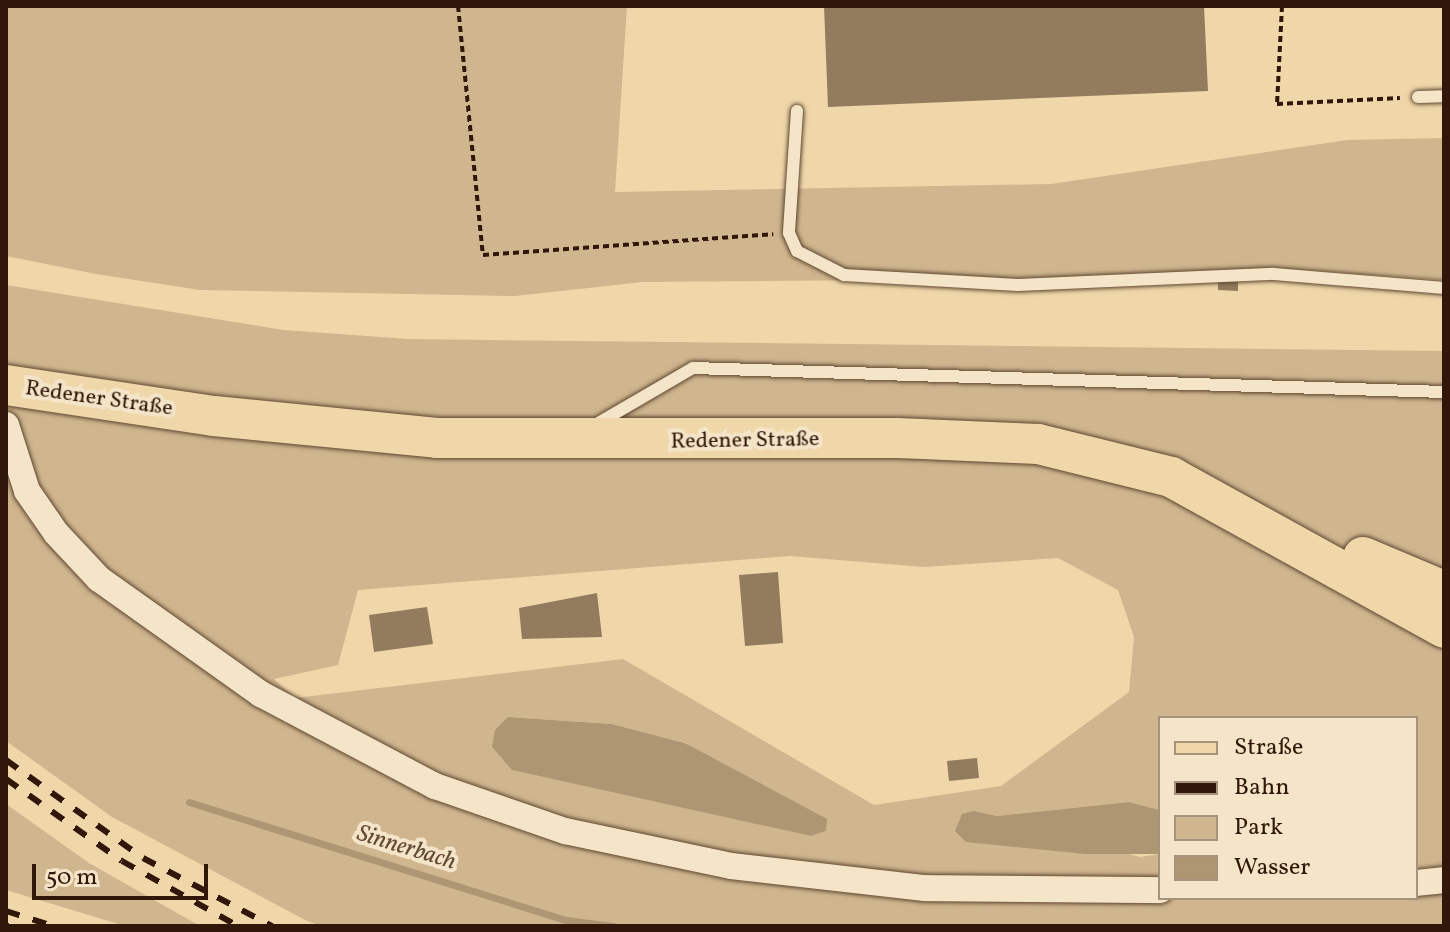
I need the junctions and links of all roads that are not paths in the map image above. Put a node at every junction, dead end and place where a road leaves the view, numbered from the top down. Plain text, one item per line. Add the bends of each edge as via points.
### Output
1 (1444, 96) edge
2 (1418, 97) road end
3 (797, 111) dead end
4 (1444, 288) edge
5 (6, 385) edge
6 (1444, 392) edge
7 (6, 425) edge
8 (569, 440) junction
9 (1171, 477) junction
10 (1256, 510) junction
11 (1444, 591) edge
12 (1444, 605) edge
13 (1444, 628) edge
14 (1444, 880) edge
15 (1418, 883) edge
16 (1158, 890) edge

1 - 2 lane
3 - 4 lane via 789,233 797,251 844,275 1018,285 1274,274
5 - 8 main road, Redener Straße via 214,416 423,437
6 - 8 lane via 693,368
7 - 16 street via 27,491 56,533 99,579 261,694 435,786 565,831 731,866 925,888
8 - 9 main road, Redener Straße via 983,439 1117,459
9 - 10 main road
9 - 13 main road, Redener Straße
10 - 11 main road
10 - 12 main road
14 - 15 street

